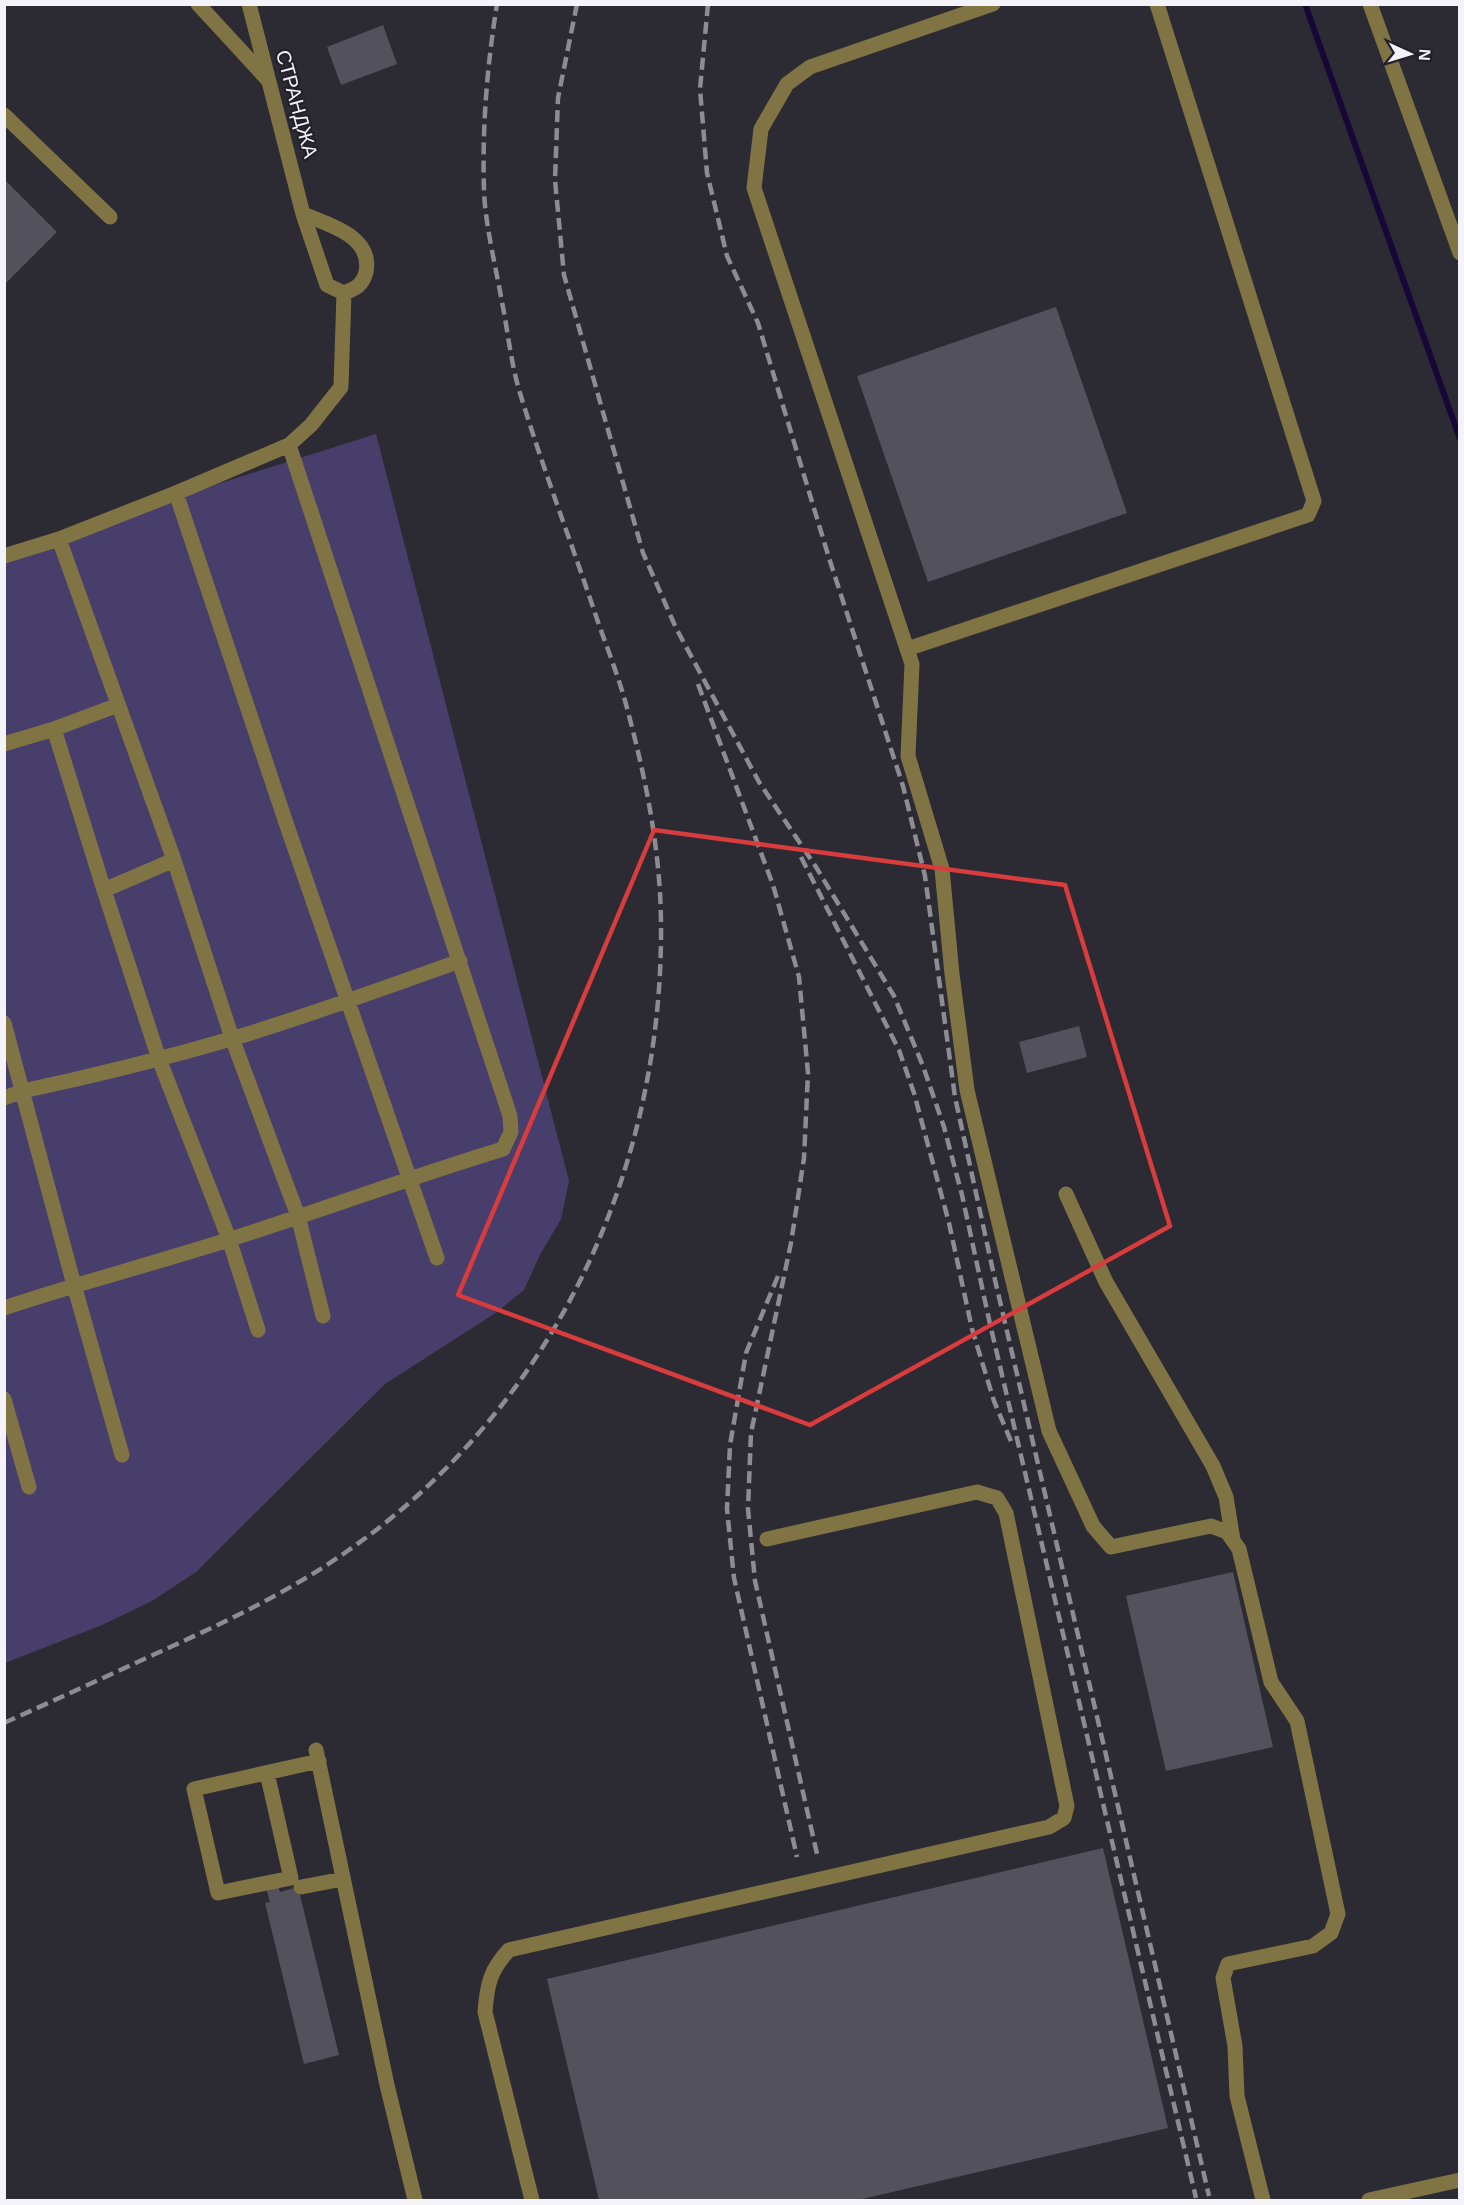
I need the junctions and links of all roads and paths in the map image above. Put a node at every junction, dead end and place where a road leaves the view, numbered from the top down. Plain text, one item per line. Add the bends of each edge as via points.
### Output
1 (198, 4) edge
2 (249, 4) edge
3 (993, 4) edge
4 (1157, 4) edge
5 (1370, 4) edge
6 (270, 82) junction
7 (4, 114) edge
8 (303, 214) junction
9 (110, 218) dead end
10 (1460, 253) edge
11 (344, 293) junction
12 (289, 445) junction
13 (176, 493) junction
14 (59, 539) junction
15 (4, 556) edge
16 (907, 649) junction
17 (118, 705) junction
18 (54, 729) junction
19 (4, 744) edge
20 (174, 860) junction
21 (104, 890) junction
22 (460, 961) junction
23 (348, 1001) junction
24 (4, 1023) edge
25 (232, 1038) junction
26 (159, 1059) junction
27 (23, 1091) junction
28 (4, 1098) edge
29 (410, 1178) junction
30 (1065, 1194) dead end
31 (298, 1216) junction
32 (229, 1239) junction
33 (437, 1258) dead end
34 (74, 1285) junction
35 (4, 1308) edge
36 (322, 1316) dead end
37 (258, 1330) dead end
38 (4, 1399) edge
39 (122, 1455) dead end
40 (29, 1487) dead end
41 (767, 1539) dead end
42 (1233, 1540) junction
43 (267, 1773) junction
44 (344, 1879) junction
45 (301, 1887) dead end
46 (1460, 2180) edge
47 (415, 2200) edge
48 (532, 2200) edge
49 (1263, 2200) edge
50 (1369, 2200) edge

1 - 6 street
2 - 6 street, СТРАНДЖА
3 - 16 street via 810,67 787,84 761,129 754,188
4 - 16 street via 1314,501 1308,514
5 - 10 street
6 - 8 street, СТРАНДЖА
7 - 9 street
8 - 11 street, СТРАНДЖА via 327,285
8 - 11 street via 360,243 367,264 365,277 357,288
11 - 12 street via 341,387 311,425
12 - 13 street
12 - 22 street
13 - 14 street
13 - 23 street
14 - 15 street
14 - 17 street
16 - 42 street via 912,664 908,756 942,869 967,1090 1049,1431 1093,1526 1111,1547 1211,1526 1227,1532
17 - 18 street
17 - 20 street
18 - 19 street
18 - 21 street
20 - 21 street
20 - 25 street
21 - 26 street
22 - 23 street
22 - 29 street via 510,1116 511,1132 503,1149
23 - 25 street
23 - 29 street
24 - 27 street
25 - 26 street
25 - 31 street
26 - 27 street
26 - 32 street
27 - 28 street
27 - 34 street
29 - 31 street
29 - 33 street
30 - 42 street via 1106,1282 1212,1466 1226,1497
31 - 32 street
31 - 36 street
32 - 34 street
32 - 37 street
34 - 35 street
34 - 39 street
38 - 40 street
41 - 48 street via 976,1492 997,1498 1006,1513 1067,1806 1064,1818 1049,1827 509,1950 498,1961 487,1984 485,2012
42 - 49 street via 1239,1549 1271,1682 1297,1721 1338,1914 1331,1933 1313,1946 1228,1964 1223,1978 1235,2046 1237,2096
43 - 43 street via 194,1789 218,1893 291,1878
43 - 44 street via 317,1756
44 - 45 street
44 - 47 street
46 - 50 street

